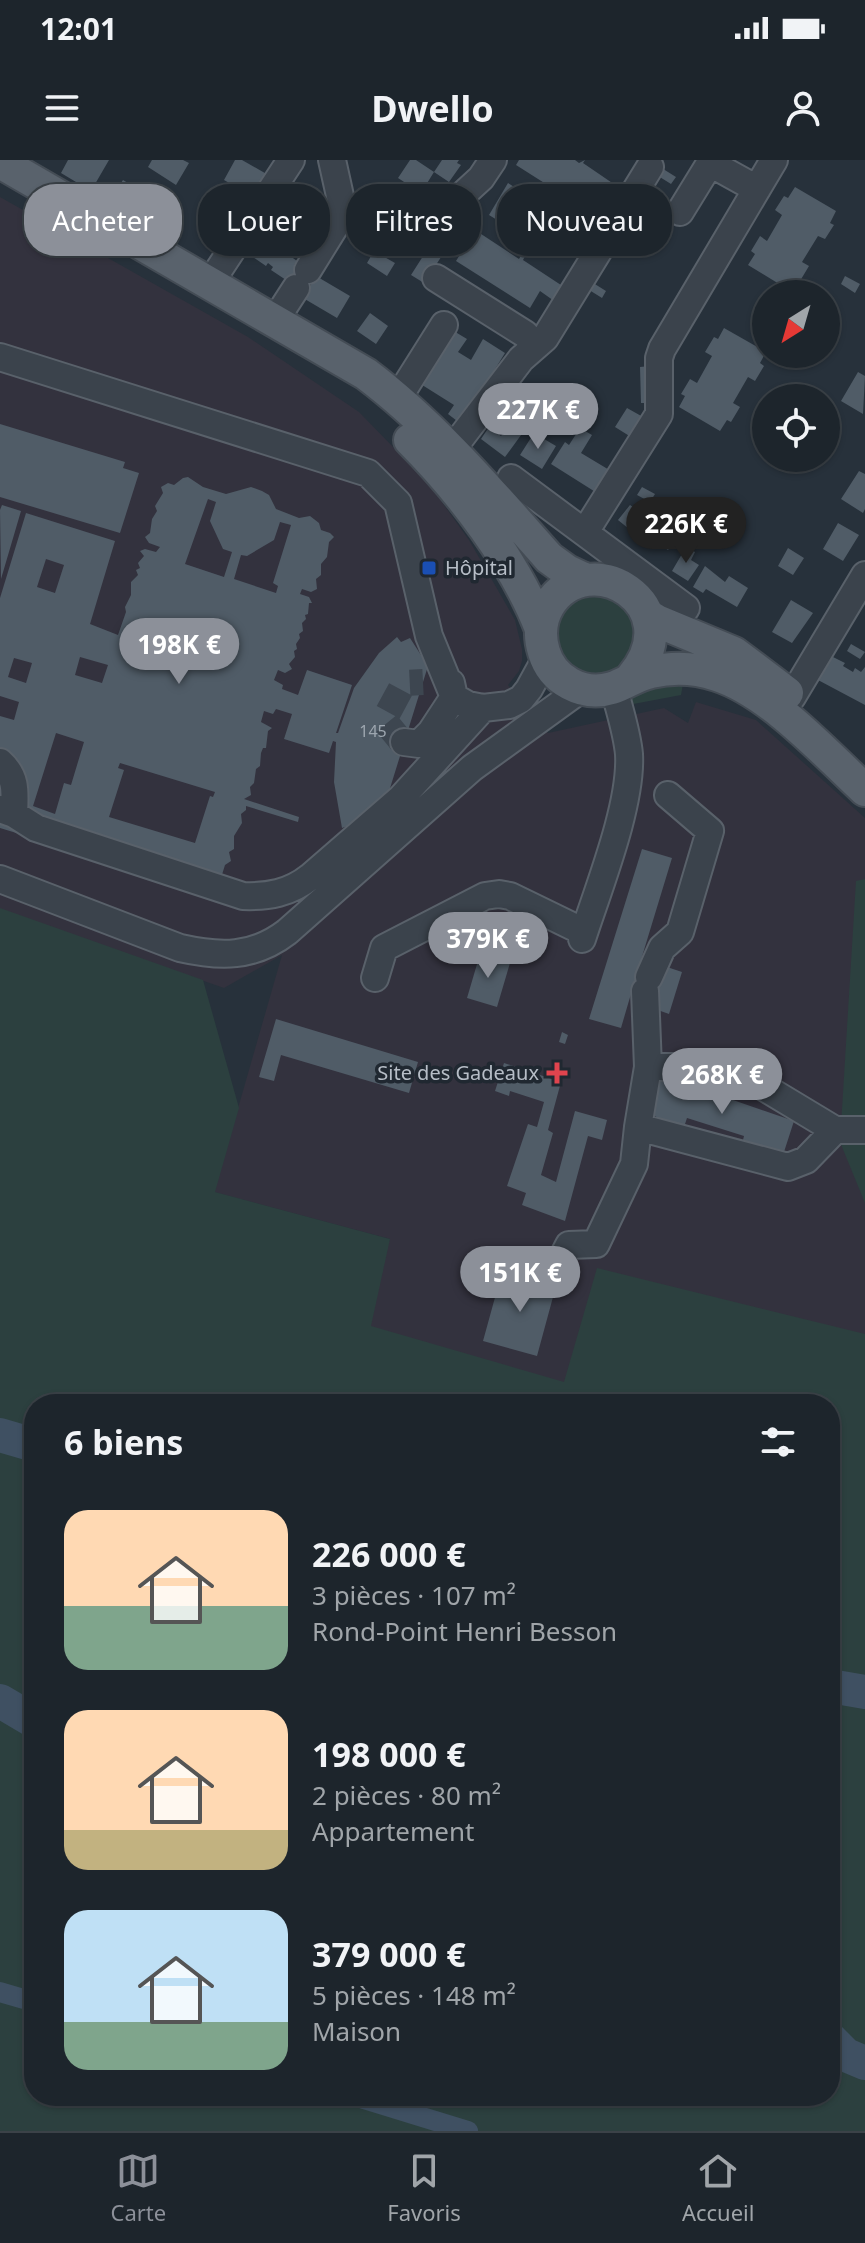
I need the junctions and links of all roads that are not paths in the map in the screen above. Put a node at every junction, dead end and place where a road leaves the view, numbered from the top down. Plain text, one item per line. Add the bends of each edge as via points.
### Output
1 (291, 160) edge
2 (332, 160) edge
3 (493, 160) edge
4 (774, 160) edge
5 (711, 161) edge
6 (0, 162) edge
7 (650, 167) dead end
8 (474, 184) edge
9 (757, 189) junction
10 (680, 212) dead end
11 (436, 278) dead end
12 (210, 283) junction
13 (274, 322) junction
14 (444, 325) dead end
15 (536, 346) junction
16 (317, 348) junction
17 (0, 357) edge
18 (398, 398) junction
19 (445, 460) junction
20 (511, 478) dead end
21 (585, 532) junction
22 (865, 575) edge
23 (586, 580) junction
24 (633, 580) junction
25 (686, 608) dead end
26 (647, 615) junction
27 (543, 644) junction
28 (623, 682) junction
29 (441, 687) junction
30 (581, 689) junction
31 (792, 697) junction
32 (483, 708) junction
33 (404, 742) dead end
34 (0, 762) edge
35 (865, 766) edge
36 (472, 768) junction
37 (865, 790) edge
38 (668, 795) dead end
39 (401, 798) junction
40 (7, 811) edge
41 (0, 879) edge
42 (375, 978) dead end
43 (648, 1067) junction
44 (638, 1127) junction
45 (835, 1130) junction
46 (865, 1130) edge
47 (554, 1274) dead end

1 - 12 street
2 - 13 street via 342,215
3 - 8 street
4 - 9 street
5 - 9 street
5 - 10 street
6 - 12 main road
7 - 15 street via 576,292
9 - 21 street via 662,349 659,414
11 - 15 street
12 - 13 main road
13 - 16 main road
14 - 18 street
15 - 19 street
16 - 18 main road
16 - 19 main road
17 - 29 street via 368,473 398,503 413,565 428,576
18 - 19 main road
19 - 23 main road via 549,558
19 - 27 main road via 535,613
20 - 21 street
21 - 24 street
22 - 31 street
23 - 24 main road
23 - 27 main road via 550,604
24 - 25 street
24 - 26 main road
26 - 28 main road via 650,647 643,664
26 - 31 main road via 734,653
27 - 30 main road via 561,678
27 - 32 street via 521,699
28 - 30 main road
28 - 37 main road via 654,671 692,668 736,682 777,710
28 - 42 street via 629,765 614,840 583,935 510,896 485,896 384,948
29 - 32 street via 468,705
29 - 33 street via 431,732 419,744
30 - 36 street
31 - 35 main road
32 - 39 street
34 - 40 street via 11,772 15,798
36 - 39 street
36 - 41 street via 287,932 245,954 180,948
38 - 43 street via 710,831 680,932 662,948 647,984
39 - 40 street via 299,886 265,897 243,896 36,828
43 - 44 street
43 - 45 street via 708,1067 762,1086
44 - 45 street via 788,1167 806,1160
44 - 47 street via 634,1164 596,1244 569,1245
45 - 46 street

